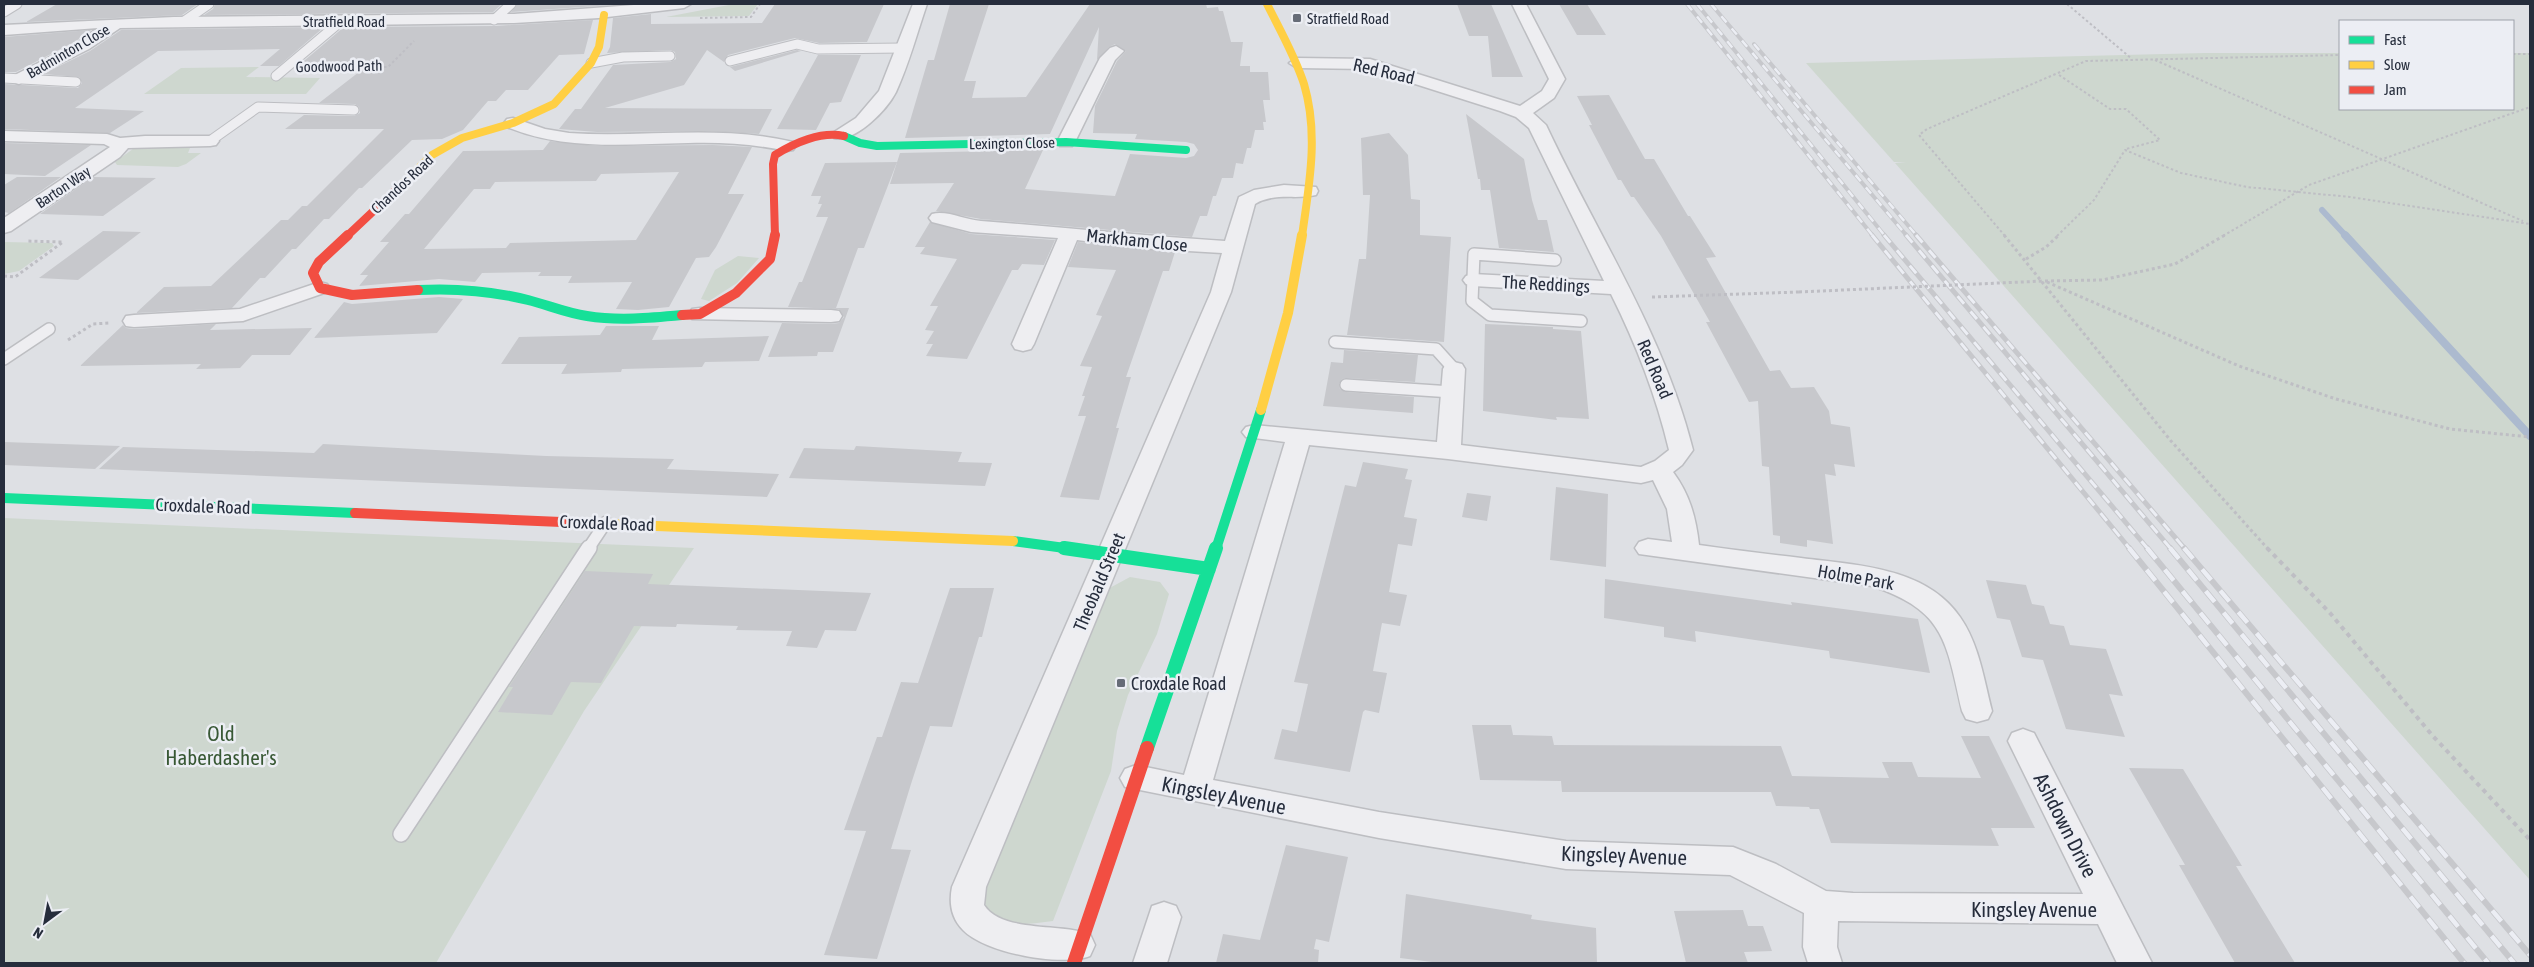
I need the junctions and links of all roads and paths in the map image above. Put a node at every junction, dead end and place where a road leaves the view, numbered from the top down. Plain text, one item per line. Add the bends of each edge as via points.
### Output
1 (17, 4) edge
2 (209, 4) edge
3 (511, 4) edge
4 (684, 4) edge
5 (760, 4) edge
6 (920, 4) edge
7 (1267, 4) edge
8 (1520, 4) edge
9 (2067, 4) edge
10 (4, 12) edge
11 (604, 14) junction
12 (694, 18) dead end
13 (494, 20) junction
14 (434, 21) junction
15 (182, 22) junction
16 (340, 22) junction
17 (116, 23) junction
18 (4, 30) edge
19 (904, 48) junction
20 (1116, 51) dead end
21 (2514, 54) edge
22 (2530, 54) edge
23 (2339, 55) edge
24 (670, 56) dead end
25 (2133, 59) junction
26 (2153, 59) junction
27 (730, 61) dead end
28 (591, 62) junction
29 (1297, 63) junction
30 (286, 68) junction
31 (2058, 74) junction
32 (276, 76) dead end
33 (12, 79) edge
34 (76, 82) dead end
35 (2530, 107) edge
36 (354, 110) dead end
37 (1522, 113) junction
38 (513, 123) junction
39 (840, 134) junction
40 (4, 136) edge
41 (210, 141) joint
42 (1066, 142) junction
43 (118, 144) junction
44 (787, 146) junction
45 (1186, 150) dead end
46 (2125, 150) junction
47 (2381, 160) junction
48 (1309, 190) junction
49 (2295, 194) junction
50 (938, 218) dead end
51 (2530, 224) edge
52 (4, 227) edge
53 (1070, 233) junction
54 (23, 241) dead end
55 (1234, 248) junction
56 (2026, 259) junction
57 (1554, 260) dead end
58 (4, 276) edge
59 (1473, 280) junction
60 (2044, 281) junction
61 (320, 288) junction
62 (1618, 288) junction
63 (1648, 297) dead end
64 (700, 314) junction
65 (831, 316) dead end
66 (134, 321) dead end
67 (1581, 321) dead end
68 (49, 329) dead end
69 (1335, 342) dead end
70 (1023, 344) dead end
71 (4, 359) edge
72 (1454, 369) joint
73 (1346, 385) dead end
74 (1452, 392) junction
75 (1254, 432) junction
76 (2530, 437) edge
77 (1299, 438) junction
78 (1448, 451) junction
79 (1659, 470) junction
80 (4, 498) edge
81 (606, 522) junction
82 (1648, 548) dead end
83 (1686, 553) junction
84 (1111, 554) junction
85 (1209, 569) junction
86 (1977, 711) dead end
87 (2023, 741) dead end
88 (1136, 778) junction
89 (1194, 790) junction
90 (402, 834) dead end
91 (2530, 840) edge
92 (1822, 905) junction
93 (2109, 909) junction
94 (1164, 917) dead end
95 (1076, 954) edge
96 (1150, 963) edge
97 (1825, 963) edge
98 (2135, 963) edge

1 - 10 lane
2 - 15 lane
3 - 13 lane
4 - 11 street, Stratfield Road
5 - 12 path via 751,17
6 - 19 street
7 - 29 street, Theobald Street
8 - 37 street via 1557,79 1551,91
9 - 25 path
11 - 13 street, Stratfield Road
11 - 28 street via 599,47
13 - 14 street, Stratfield Road
14 - 16 street, Stratfield Road
14 - 30 path, Goodwood Path via 388,67
15 - 16 street, Stratfield Road
15 - 17 street, Stratfield Road
16 - 30 lane
17 - 18 street, Stratfield Road
17 - 33 street, Badminton Close via 83,46
19 - 27 lane via 818,49 796,44
19 - 39 street via 887,92 862,122
20 - 42 street via 1108,58
21 - 22 path
23 - 26 path
24 - 28 lane
25 - 26 path
25 - 31 path via 2086,61
26 - 47 path
28 - 38 street via 554,104
29 - 37 street, Red Road via 1370,64
29 - 48 street, Theobald Street via 1310,112 1312,160
30 - 32 lane
31 - 46 path via 2110,109 2126,109 2160,140
31 - 56 path via 1919,135
33 - 34 lane, Badminton Close
35 - 47 path
36 - 41 lane via 258,107
37 - 62 street, Red Road via 1537,125
38 - 44 street via 535,133 572,140 741,137
38 - 61 street, Chandos Road via 462,138 432,155 319,262 313,273
39 - 42 street, Lexington Close via 877,146
39 - 44 street
40 - 43 street, Barton Way via 107,139
41 - 43 street, Barton Way
42 - 45 street, Lexington Close
43 - 52 street, Barton Way via 119,148 114,153
44 - 64 street via 776,155 773,164 775,241 770,259 736,293
46 - 49 path via 2181,173 2246,188
46 - 56 path via 2094,200 2046,247
47 - 49 path via 2309,185
47 - 51 path
48 - 55 street, Theobald Street via 1273,190 1258,193 1246,201
48 - 75 street, Theobald Street via 1296,279 1274,371
49 - 51 path via 2350,197
49 - 60 path via 2175,264 2102,280
50 - 53 street via 971,226
53 - 55 street, Markham Close via 1138,242
53 - 70 street, Markham Close
54 - 58 path via 63,242 15,277
55 - 84 street, Theobald Street via 1221,292
56 - 60 path
57 - 59 lane via 1474,254
59 - 62 street, The Reddings
59 - 67 lane via 1472,301 1490,316
60 - 63 path, bridge
60 - 76 path via 2240,366 2336,399 2450,428
60 - 91 path via 2171,440 2260,541 2330,613 2432,735
61 - 64 street via 352,295 439,288 486,292 603,318
61 - 66 street via 242,315
62 - 79 street, Red Road via 1658,372 1674,416 1681,450 1676,458
64 - 65 street
68 - 71 lane
69 - 72 lane via 1436,349
72 - 74 street
73 - 74 lane
74 - 78 street
75 - 77 street, Red Road
75 - 85 street, Theobald Street
77 - 78 street, Red Road
77 - 89 street
78 - 79 street, Red Road via 1627,474 1640,475
79 - 83 street via 1679,500
80 - 81 street, Croxdale Road
81 - 84 street, Croxdale Road via 1018,541
81 - 90 lane
82 - 83 street, Holme Park
83 - 86 street, Holme Park via 1875,577 1905,585 1946,616 1959,640
84 - 85 street, Croxdale Road
84 - 95 street, Theobald Street via 969,887 967,906 980,925 1001,935
85 - 88 street, Theobald Street
87 - 93 street, Ashdown Drive
88 - 89 street, Kingsley Avenue
88 - 95 street, Theobald Street
89 - 92 street, Kingsley Avenue via 1379,825 1566,855 1732,861
92 - 93 street, Kingsley Avenue via 1853,908
92 - 97 street via 1820,947
93 - 98 street, Ashdown Drive
94 - 96 street

